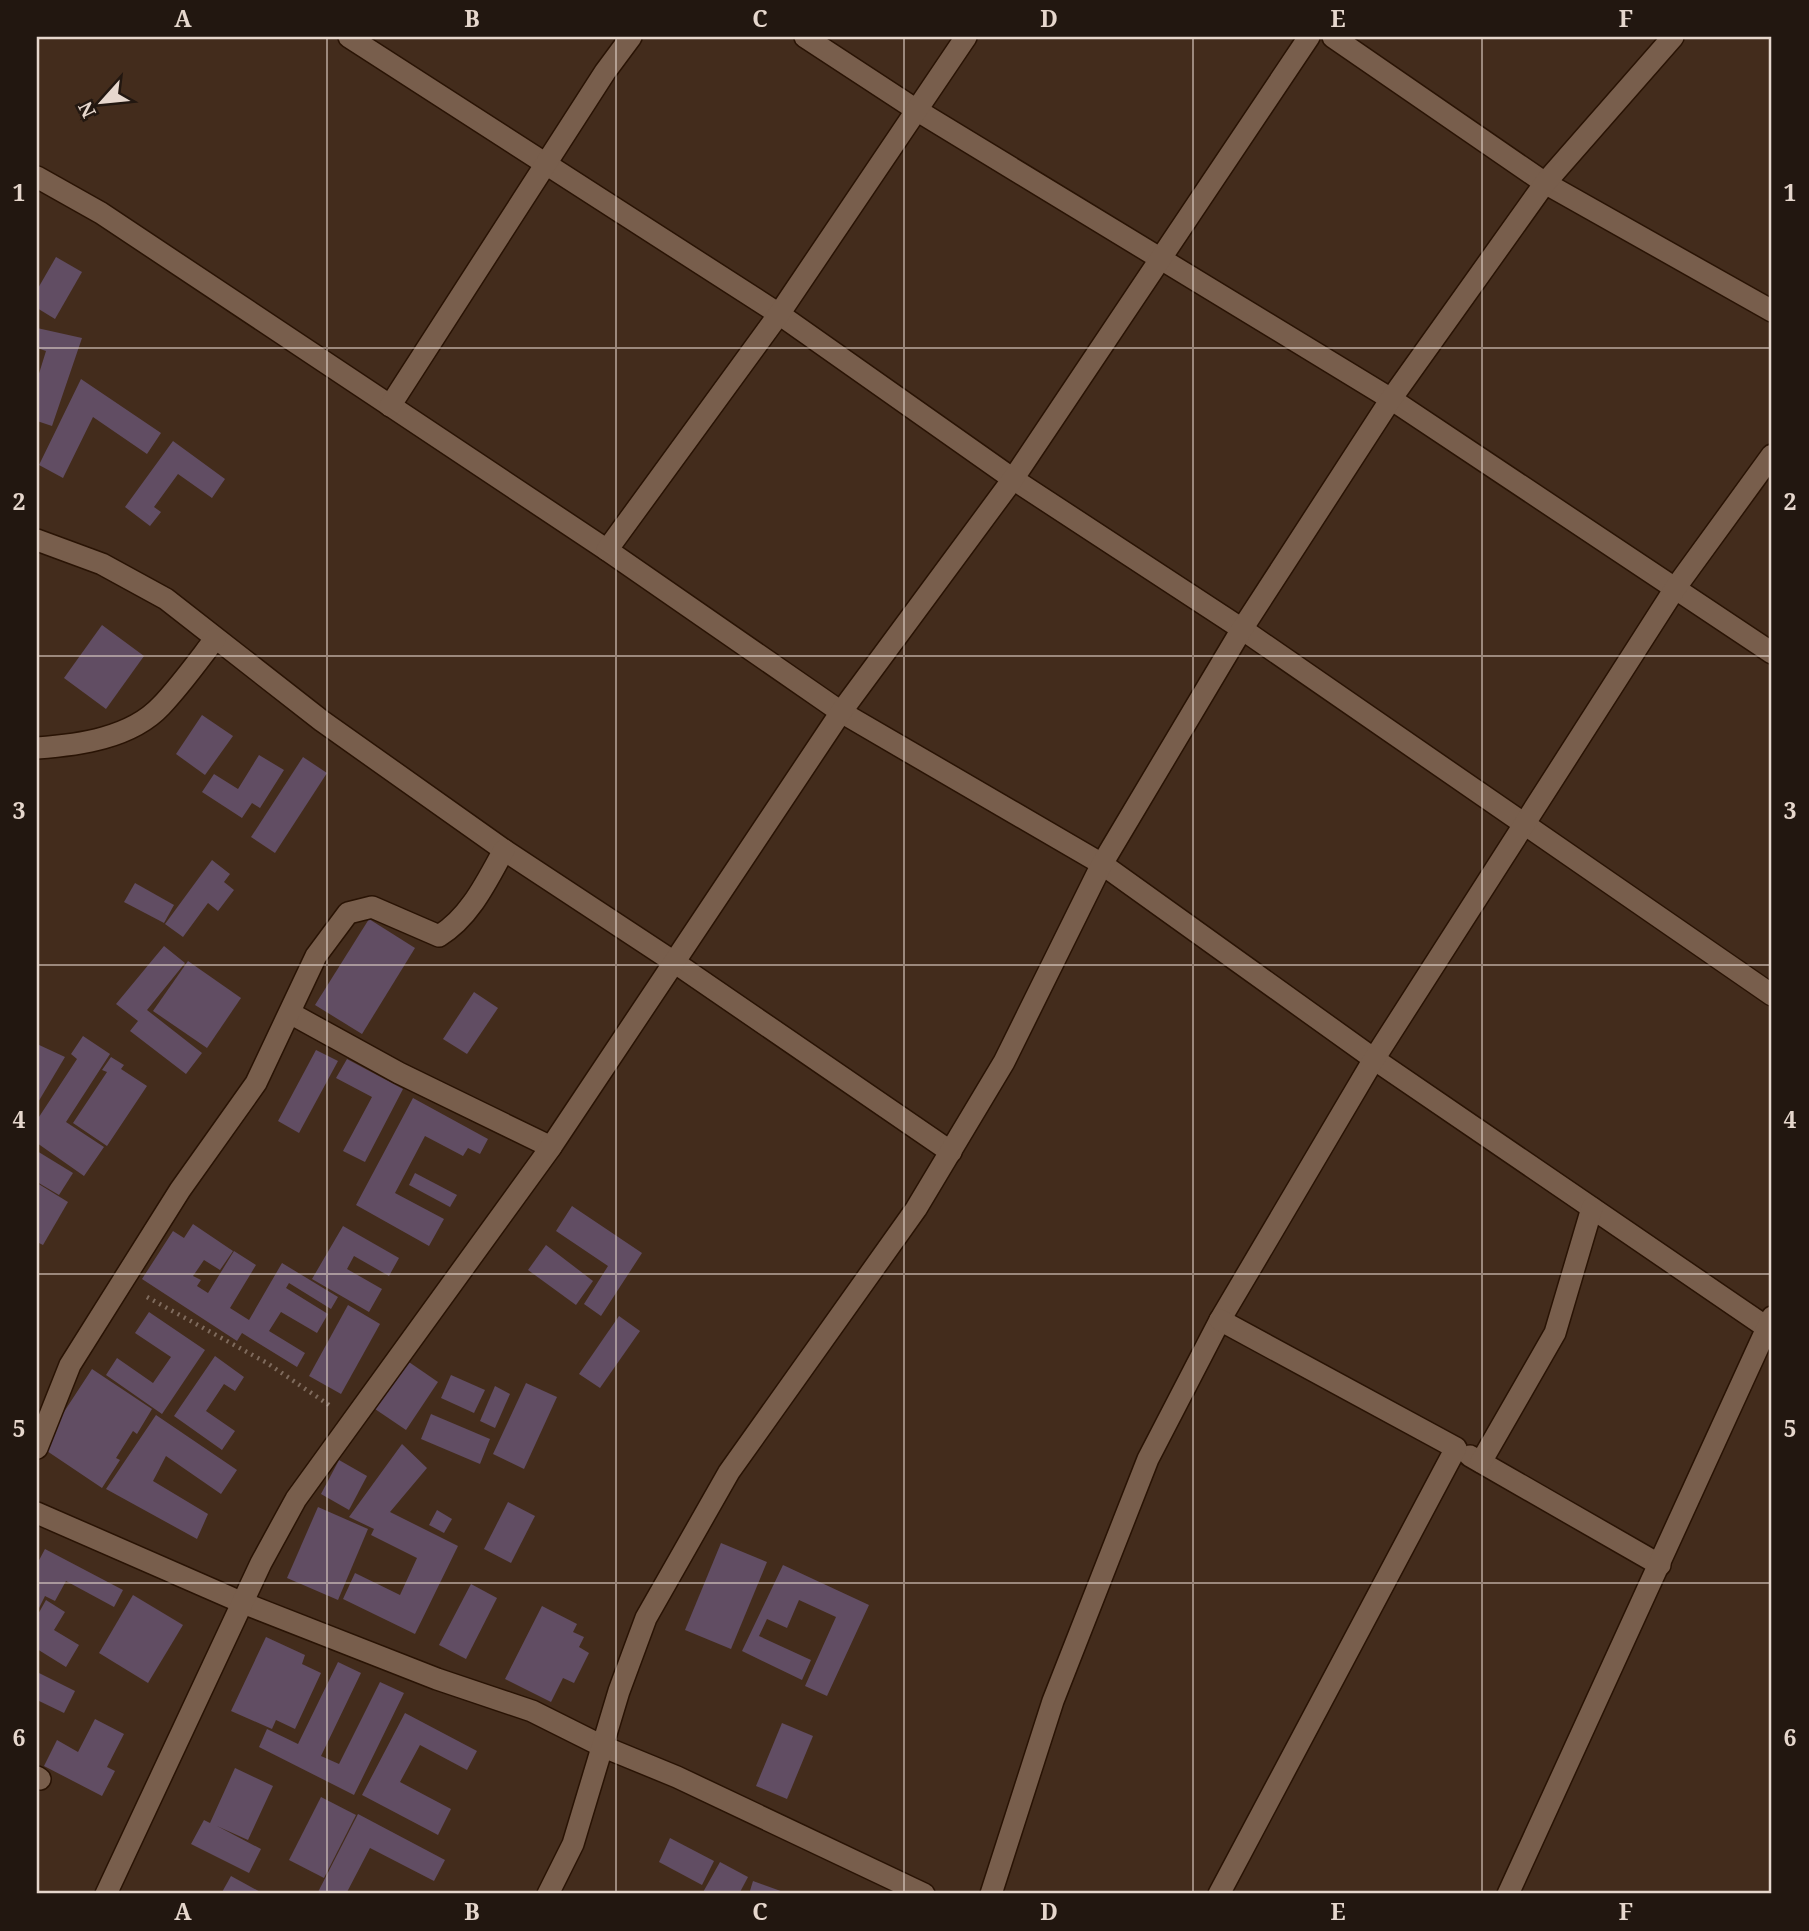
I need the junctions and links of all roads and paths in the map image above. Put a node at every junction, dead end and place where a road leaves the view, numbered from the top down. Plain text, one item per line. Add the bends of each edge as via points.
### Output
1 (349, 37) edge
2 (631, 37) edge
3 (805, 37) edge
4 (966, 37) edge
5 (1309, 37) edge
6 (1333, 37) edge
7 (1673, 37) edge
8 (918, 111) junction
9 (548, 164) junction
10 (37, 177) edge
11 (1545, 183) junction
12 (1160, 260) junction
13 (1772, 311) edge
14 (779, 314) junction
15 (1391, 399) junction
16 (390, 406) junction
17 (1772, 455) edge
18 (1013, 479) junction
19 (37, 540) edge
20 (607, 550) junction
21 (1676, 587) junction
22 (1242, 628) junction
23 (215, 639) junction
24 (1772, 653) edge
25 (841, 712) junction
26 (37, 748) edge
27 (1525, 827) junction
28 (504, 850) junction
29 (1102, 864) junction
30 (674, 962) junction
31 (1772, 995) edge
32 (290, 1013) junction
33 (1374, 1059) junction
34 (551, 1147) junction
35 (951, 1152) junction
36 (1592, 1208) junction
37 (122, 1283) junction
38 (1220, 1320) junction
39 (1770, 1325) edge
40 (352, 1421) junction
41 (37, 1448) edge
42 (1456, 1448) junction
43 (1481, 1462) junction
44 (37, 1513) edge
45 (1660, 1565) junction
46 (243, 1603) junction
47 (604, 1747) junction
48 (106, 1894) edge
49 (548, 1894) edge
50 (924, 1894) edge
51 (991, 1894) edge
52 (1219, 1894) edge
53 (1508, 1894) edge

1 - 9 street
2 - 9 street
3 - 8 street
4 - 8 street
5 - 12 street
6 - 11 street
7 - 11 street
8 - 12 street
8 - 14 street
9 - 14 street
9 - 16 street
10 - 16 street via 102,213
11 - 13 street
11 - 15 street
12 - 15 street
12 - 18 street
14 - 18 street
14 - 20 street
15 - 21 street
15 - 22 street
16 - 20 street
17 - 21 street
18 - 22 street
18 - 25 street
19 - 23 street via 102,565 166,599
20 - 25 street
21 - 24 street
21 - 27 street
22 - 27 street
22 - 29 street
23 - 26 street via 160,708 136,725 109,737
23 - 28 street via 322,722
25 - 29 street
25 - 30 street
27 - 31 street
27 - 33 street
28 - 30 street
28 - 32 street via 479,894 454,927 439,936 372,907 348,913 316,957
29 - 33 street
29 - 35 street via 1004,1062
30 - 34 street
30 - 35 street
32 - 34 street via 399,1073
32 - 37 street via 256,1083 180,1190
33 - 36 street
33 - 38 street
34 - 40 street
35 - 47 street via 916,1209 729,1472 646,1618
36 - 39 street
36 - 43 street via 1556,1333
37 - 40 path via 267,1363
37 - 41 street via 70,1365
38 - 42 street
38 - 51 street via 1143,1472 1053,1701
39 - 45 street
40 - 46 street via 296,1499
42 - 43 street
42 - 52 street
43 - 45 street
44 - 46 street
45 - 53 street
46 - 47 street via 532,1711
46 - 48 street
47 - 49 street via 573,1844
47 - 50 street

